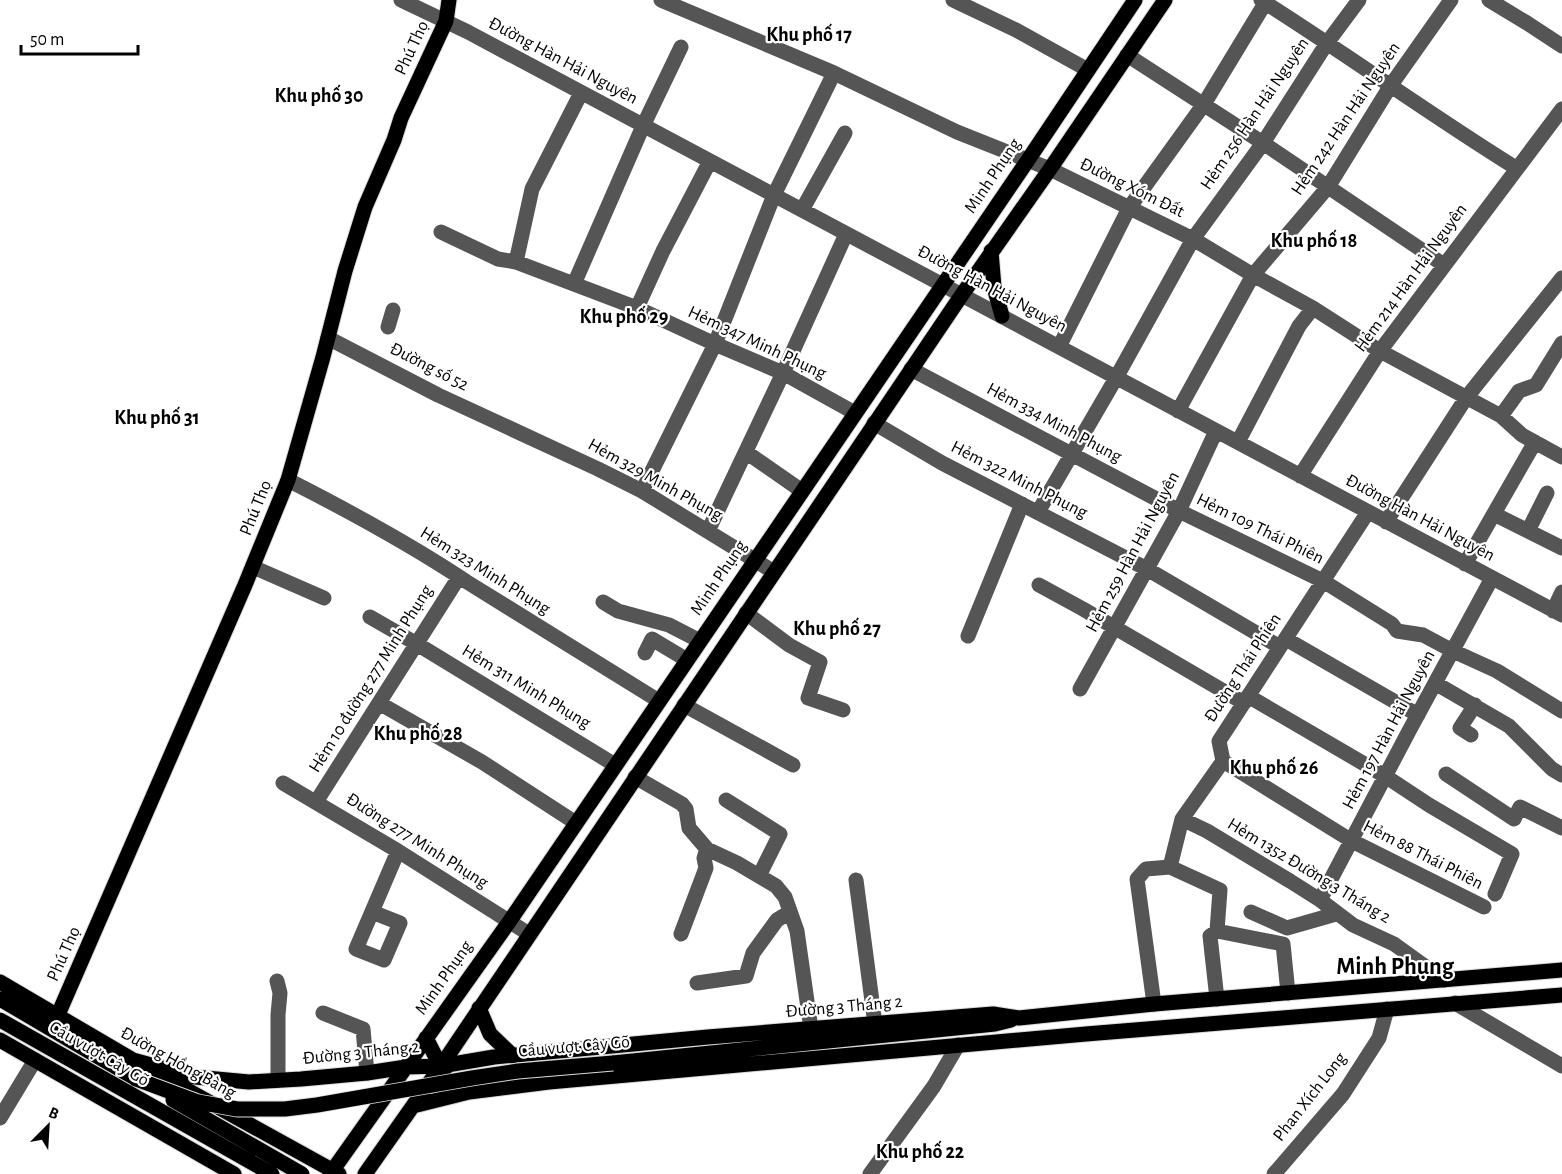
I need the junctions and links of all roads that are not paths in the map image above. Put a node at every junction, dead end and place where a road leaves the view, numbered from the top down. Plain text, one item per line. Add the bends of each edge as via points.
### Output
1 (401, 0) edge
2 (449, 0) edge
3 (661, 0) edge
4 (1135, 0) edge
5 (1165, 0) edge
6 (1359, 0) edge
7 (1451, 0) edge
8 (1489, 0) edge
9 (1264, 1) edge
10 (961, 2) edge
11 (446, 21) junction
12 (1327, 43) junction
13 (1562, 46) edge
14 (681, 47) dead end
15 (1127, 55) junction
16 (1088, 70) junction
17 (834, 73) junction
18 (1390, 85) junction
19 (581, 93) junction
20 (1204, 104) junction
21 (1562, 109) edge
22 (643, 126) junction
23 (845, 133) dead end
24 (1263, 143) junction
25 (1028, 160) junction
26 (710, 161) junction
27 (1516, 168) junction
28 (1050, 169) junction
29 (1328, 187) junction
30 (774, 195) junction
31 (1129, 208) junction
32 (802, 210) junction
33 (441, 232) dead end
34 (846, 234) junction
35 (1193, 239) junction
36 (991, 251) junction
37 (516, 262) junction
38 (1444, 266) junction
39 (1253, 275) junction
40 (1562, 278) edge
41 (574, 284) junction
42 (942, 286) junction
43 (961, 296) junction
44 (637, 308) junction
45 (1313, 308) junction
46 (393, 310) dead end
47 (1002, 316) junction
48 (388, 327) dead end
49 (328, 338) junction
50 (1562, 343) edge
51 (715, 344) junction
52 (1059, 347) junction
53 (1380, 351) junction
54 (911, 369) junction
55 (783, 373) junction
56 (1116, 378) junction
57 (1466, 398) junction
58 (1178, 411) junction
59 (855, 413) junction
60 (1501, 416) junction
61 (874, 423) junction
62 (513, 429) joint
63 (1216, 431) junction
64 (1238, 442) junction
65 (1535, 442) junction
66 (746, 452) junction
67 (1072, 454) junction
68 (1562, 457) edge
69 (1300, 476) junction
70 (288, 480) junction
71 (802, 490) junction
72 (642, 491) junction
73 (1547, 493) dead end
74 (1023, 504) junction
75 (1038, 512) junction
76 (1179, 512) junction
77 (1368, 512) junction
78 (1494, 514) junction
79 (1386, 522) junction
80 (708, 531) junction
81 (1528, 531) junction
82 (1562, 548) edge
83 (755, 561) junction
84 (1465, 564) junction
85 (253, 567) junction
86 (1147, 568) junction
87 (774, 572) junction
88 (459, 578) junction
89 (1492, 578) junction
90 (1323, 581) junction
91 (1039, 585) dead end
92 (1562, 592) edge
93 (324, 598) dead end
94 (603, 602) dead end
95 (746, 613) junction
96 (1558, 613) edge
97 (370, 617) dead end
98 (1115, 627) junction
99 (968, 636) dead end
100 (700, 641) junction
101 (1283, 643) junction
102 (417, 644) junction
103 (1453, 651) junction
104 (645, 653) dead end
105 (687, 660) junction
106 (1435, 683) junction
107 (1080, 689) dead end
108 (1246, 699) junction
109 (659, 701) junction
110 (379, 703) junction
111 (684, 705) junction
112 (1475, 705) junction
113 (843, 710) dead end
114 (1562, 711) edge
115 (1418, 715) junction
116 (1471, 735) dead end
117 (1223, 761) junction
118 (615, 765) junction
119 (793, 765) dead end
120 (1446, 774) dead end
121 (1562, 775) edge
122 (1385, 776) junction
123 (635, 777) junction
124 (283, 783) dead end
125 (726, 800) dead end
126 (316, 802) junction
127 (1182, 819) junction
128 (576, 823) junction
129 (1562, 828) edge
130 (1352, 841) junction
131 (707, 849) junction
132 (398, 851) junction
133 (1170, 867) junction
134 (759, 876) junction
135 (856, 880) dead end
136 (1495, 894) dead end
137 (1320, 900) junction
138 (1484, 907) dead end
139 (372, 912) dead end
140 (790, 912) junction
141 (1251, 912) dead end
142 (1336, 914) junction
143 (509, 921) junction
144 (1217, 931) junction
145 (530, 934) junction
146 (681, 934) dead end
147 (1562, 970) edge
148 (1444, 980) junction
149 (277, 981) dead end
150 (0, 982) edge
151 (698, 983) dead end
152 (1288, 993) junction
153 (1562, 995) edge
154 (0, 999) edge
155 (1217, 999) junction
156 (1455, 1003) junction
157 (1154, 1004) junction
158 (479, 1008) junction
159 (1387, 1009) junction
160 (323, 1013) dead end
161 (57, 1017) junction
162 (1019, 1018) junction
163 (0, 1020) edge
164 (875, 1024) junction
165 (811, 1029) junction
166 (426, 1038) junction
167 (0, 1040) edge
168 (958, 1045) junction
169 (513, 1056) junction
170 (35, 1060) junction
171 (133, 1060) junction
172 (1562, 1065) edge
173 (441, 1066) junction
174 (406, 1067) junction
175 (367, 1073) junction
176 (136, 1079) junction
177 (278, 1080) junction
178 (461, 1094) junction
179 (215, 1106) junction
180 (413, 1106) junction
181 (0, 1118) edge
182 (189, 1148) junction
183 (334, 1173) edge
184 (234, 1174) edge
185 (272, 1174) edge
186 (302, 1174) edge
187 (365, 1174) edge
188 (870, 1174) edge
189 (1274, 1174) edge

1 - 11 street, Đường Hàn Hải Nguyên
2 - 11 main road, Phú Thọ
3 - 17 street, Đường Xóm Đất
4 - 16 main road, Minh Phụng
5 - 15 main road
6 - 12 street, Hẻm 256 Hàn Hải Nguyên
7 - 18 street, Hẻm 242 Hàn Hải Nguyên
8 - 13 street
9 - 12 street
9 - 20 street
10 - 16 street
11 - 19 street, Đường Hàn Hải Nguyên
11 - 49 main road, Phú Thọ via 365,207
12 - 18 street
12 - 24 street, Hẻm 256 Hàn Hải Nguyên
14 - 22 street
15 - 20 street
15 - 28 main road
16 - 25 main road, Minh Phụng
17 - 25 street, Đường Xóm Đất via 957,132
17 - 30 street
18 - 27 street
18 - 29 street, Hẻm 242 Hàn Hải Nguyên
19 - 22 street, Đường Hàn Hải Nguyên
19 - 37 street via 532,189
20 - 24 street
20 - 31 street
21 - 27 street, Hẻm 214 Hàn Hải Nguyên
22 - 26 street, Đường Hàn Hải Nguyên
22 - 41 street
23 - 32 street
24 - 29 street
24 - 35 street, Hẻm 256 Hàn Hải Nguyên
25 - 28 street, Đường Xóm Đất
25 - 42 main road, Minh Phụng
26 - 30 street, Đường Hàn Hải Nguyên
26 - 44 street
27 - 38 street, Hẻm 214 Hàn Hải Nguyên
28 - 31 street, Đường Xóm Đất
28 - 36 main road
29 - 38 street
29 - 39 street, Hẻm 242 Hàn Hải Nguyên
30 - 32 street, Đường Hàn Hải Nguyên
30 - 51 street
31 - 35 street, Đường Xóm Đất
31 - 52 street
32 - 34 street, Đường Hàn Hải Nguyên
33 - 37 street, Hẻm 347 Minh Phụng via 498,259
34 - 42 street, Đường Hàn Hải Nguyên
34 - 55 street
35 - 39 street, Đường Xóm Đất
35 - 56 street, Hẻm 256 Hàn Hải Nguyên
36 - 43 main road
36 - 47 main road via 994,287
37 - 41 street, Hẻm 347 Minh Phụng
38 - 53 street, Hẻm 214 Hàn Hải Nguyên
39 - 45 street, Đường Xóm Đất
39 - 58 street, Hẻm 242 Hàn Hải Nguyên
40 - 57 street
41 - 44 street, Hẻm 347 Minh Phụng
42 - 43 street, Đường Hàn Hải Nguyên
42 - 59 main road, Minh Phụng
43 - 47 street, Đường Hàn Hải Nguyên
43 - 54 main road
44 - 51 street, Hẻm 347 Minh Phụng
45 - 53 street, Đường Xóm Đất
45 - 64 street via 1299,326
46 - 48 street
47 - 52 street, Đường Hàn Hải Nguyên
49 - 62 street, Đường số 52
49 - 70 main road, Phú Thọ
50 - 60 street via 1536,385 1519,391
51 - 55 street, Hẻm 347 Minh Phụng
51 - 72 street
52 - 56 street, Đường Hàn Hải Nguyên
53 - 57 street, Đường Xóm Đất
53 - 69 street, Hẻm 214 Hàn Hải Nguyên
54 - 61 main road
54 - 67 street, Hẻm 334 Minh Phụng
55 - 59 street, Hẻm 347 Minh Phụng
55 - 66 street
56 - 58 street, Đường Hàn Hải Nguyên
56 - 67 street, Hẻm 256 Hàn Hải Nguyên
57 - 60 street, Đường Xóm Đất
57 - 79 street
58 - 63 street, Đường Hàn Hải Nguyên
59 - 71 main road, Minh Phụng
60 - 65 street, Đường Xóm Đất
61 - 74 street, Hẻm 322 Minh Phụng
61 - 87 main road
62 - 72 street, Hẻm 329 Minh Phụng
63 - 64 street, Đường Hàn Hải Nguyên
63 - 76 street, Hẻm 259 Hàn Hải Nguyên
64 - 69 street, Đường Hàn Hải Nguyên
65 - 68 street, Đường Xóm Đất
65 - 78 street
66 - 71 street
66 - 80 street
67 - 75 street, Hẻm 256 Hàn Hải Nguyên
67 - 76 street, Hẻm 334 Minh Phụng
69 - 77 street, Đường Hàn Hải Nguyên
70 - 85 main road, Phú Thọ
70 - 88 street, Hẻm 323 Minh Phụng
71 - 83 main road, Minh Phụng
72 - 80 street, Hẻm 329 Minh Phụng
73 - 81 street
74 - 75 street, Hẻm 322 Minh Phụng
74 - 99 street
75 - 86 street, Hẻm 322 Minh Phụng
76 - 86 street, Hẻm 259 Hàn Hải Nguyên
76 - 90 street, Hẻm 109 Thái Phiên
77 - 79 street, Đường Hàn Hải Nguyên
77 - 90 street, Đường Thái Phiên
78 - 81 street
78 - 84 street
79 - 84 street, Đường Hàn Hải Nguyên
80 - 83 street, Hẻm 329 Minh Phụng
81 - 82 street
83 - 87 street, Hẻm 329 Minh Phụng
83 - 100 main road, Minh Phụng
84 - 89 street, Đường Hàn Hải Nguyên
85 - 93 street
85 - 161 main road, Phú Thọ
86 - 98 street, Hẻm 259 Hàn Hải Nguyên
86 - 101 street, Hẻm 322 Minh Phụng
87 - 95 main road
88 - 102 street, Hẻm 10 đường 277 Minh Phụng
88 - 109 street, Hẻm 323 Minh Phụng
89 - 96 street, Đường Hàn Hải Nguyên
89 - 103 street, Hẻm 197 Hàn Hải Nguyên
90 - 101 street, Đường Thái Phiên
90 - 103 street, Hẻm 109 Thái Phiên via 1392,624 1396,631 1423,635
91 - 98 street
92 - 96 street
94 - 100 street via 618,611 669,625
95 - 111 main road
95 - 113 street via 820,662 808,698
97 - 102 street, Hẻm 311 Minh Phụng
98 - 107 street, Hẻm 259 Hàn Hải Nguyên
98 - 108 street
100 - 105 main road, Minh Phụng
101 - 108 street, Đường Thái Phiên
101 - 115 street, Hẻm 322 Minh Phụng
102 - 110 street, Hẻm 10 đường 277 Minh Phụng
102 - 118 street, Hẻm 311 Minh Phụng
103 - 106 street, Hẻm 197 Hàn Hải Nguyên
103 - 114 street, Hẻm 109 Thái Phiên via 1497,671
104 - 105 street via 652,639
105 - 109 main road, Minh Phụng
106 - 112 street
106 - 115 street, Hẻm 197 Hàn Hải Nguyên
108 - 117 street, Đường Thái Phiên via 1219,741
108 - 122 street
109 - 118 main road, Minh Phụng
110 - 126 street, Hẻm 10 đường 277 Minh Phụng
110 - 128 street via 482,762
111 - 119 street
111 - 123 main road
112 - 116 street via 1460,728
112 - 121 street via 1509,726
115 - 122 street, Hẻm 197 Hàn Hải Nguyên
117 - 127 street
117 - 130 street, Hẻm 88 Thái Phiên
118 - 128 main road, Minh Phụng
120 - 129 street via 1514,819 1520,807
122 - 130 street, Hẻm 197 Hàn Hải Nguyên
122 - 136 street via 1512,854
123 - 131 street via 682,804 689,828
123 - 145 main road
124 - 126 street, Đường 277 Minh Phụng
125 - 134 street via 780,834
126 - 132 street, Đường 277 Minh Phụng
127 - 133 street
127 - 137 street, Hẻm 1352 Đường 3 Tháng 2
128 - 143 main road, Minh Phụng
130 - 137 street, Hẻm 197 Hàn Hải Nguyên
130 - 138 street, Hẻm 88 Thái Phiên
131 - 134 street
131 - 146 street via 706,868
132 - 139 street
132 - 143 street, Đường 277 Minh Phụng
133 - 144 street via 1220,890
133 - 157 street via 1146,869 1137,879
134 - 140 street via 776,886
135 - 164 street
137 - 142 street, Hẻm 1352 Đường 3 Tháng 2
140 - 151 street via 777,920 753,952 746,976
140 - 165 street via 797,931
141 - 142 street via 1287,928
142 - 148 street, Hẻm 1352 Đường 3 Tháng 2 via 1394,945
143 - 145 street, Đường 277 Minh Phụng
143 - 166 main road, Minh Phụng
144 - 152 street via 1283,944
144 - 155 street via 1210,936
145 - 158 main road
147 - 148 main road, Đường 3 Tháng 2
148 - 152 main road, Đường 3 Tháng 2
149 - 177 street
150 - 161 main road, Đường Hồng Bàng
152 - 155 main road, Đường 3 Tháng 2
153 - 156 main road
154 - 176 main road, Cầu vượt Cây Gõ
155 - 157 main road, Đường 3 Tháng 2
156 - 159 main road
156 - 172 street
157 - 162 main road, Đường 3 Tháng 2
158 - 169 main road via 490,1034
158 - 173 main road
159 - 168 main road
159 - 189 street, Phan Xích Long via 1378,1038 1343,1094
160 - 175 street via 363,1029
161 - 171 main road, Đường Hồng Bàng
162 - 164 main road, Đường 3 Tháng 2 via 993,1014
162 - 176 main road, Cầu vượt Cây Gõ, bridge via 995,1024 518,1071 285,1109 237,1109 198,1102
163 - 185 main road, Cầu vượt Cây Gõ, bridge
164 - 165 main road, Đường 3 Tháng 2
165 - 169 main road, Đường 3 Tháng 2
166 - 173 main road
166 - 174 main road, Minh Phụng
167 - 170 main road
168 - 178 main road via 549,1082
168 - 188 street via 934,1086
169 - 173 main road, Đường 3 Tháng 2
170 - 181 street
170 - 182 main road
171 - 177 main road, Đường 3 Tháng 2 via 195,1077 249,1082
171 - 179 main road, Đường Hồng Bàng
173 - 174 main road, Đường 3 Tháng 2
173 - 178 main road
173 - 180 main road
174 - 175 main road, Đường 3 Tháng 2
174 - 183 main road, Minh Phụng
175 - 177 main road, Đường 3 Tháng 2
176 - 186 main road, Cầu vượt Cây Gõ, bridge
178 - 180 main road
179 - 182 main road via 214,1128 209,1136
179 - 183 main road, Đường Hồng Bàng
180 - 187 main road
182 - 184 main road

